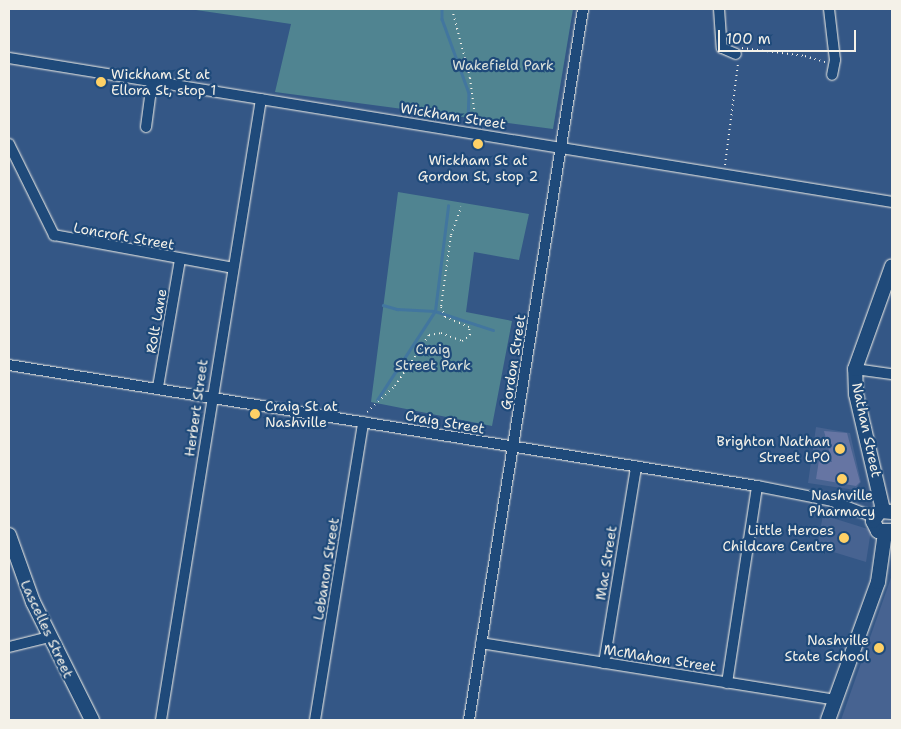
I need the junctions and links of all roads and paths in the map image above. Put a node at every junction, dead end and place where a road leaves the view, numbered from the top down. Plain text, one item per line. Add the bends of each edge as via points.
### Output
1 (452, 9) edge
2 (583, 9) edge
3 (719, 9) edge
4 (829, 9) edge
5 (736, 54) junction
6 (9, 58) edge
7 (833, 70) joint
8 (152, 82) junction
9 (261, 99) junction
10 (146, 127) dead end
11 (478, 134) junction
12 (9, 144) edge
13 (562, 148) junction
14 (724, 174) junction
15 (892, 202) edge
16 (461, 206) dead end
17 (180, 259) junction
18 (892, 266) edge
19 (232, 268) junction
20 (9, 365) edge
21 (855, 369) junction
22 (892, 374) edge
23 (158, 387) junction
24 (212, 397) junction
25 (365, 417) junction
26 (513, 447) junction
27 (636, 467) junction
28 (757, 486) junction
29 (883, 513) edge
30 (889, 532) edge
31 (9, 535) edge
32 (49, 637) junction
33 (481, 644) junction
34 (9, 647) edge
35 (604, 663) junction
36 (727, 683) junction
37 (835, 700) junction
38 (92, 720) edge
39 (161, 720) edge
40 (315, 720) edge
41 (469, 720) edge
42 (828, 720) edge

1 - 11 path via 470,78
2 - 13 street, Gordon Street
3 - 5 street via 722,48
4 - 7 street
5 - 7 path via 744,46 806,56
5 - 14 path via 735,59 740,66
6 - 8 street, Wickham Street
8 - 9 street, Wickham Street
8 - 10 street
9 - 11 street, Wickham Street
9 - 19 street, Herbert Street
11 - 13 street, Wickham Street
12 - 17 street, Loncroft Street via 54,236
13 - 14 street, Wickham Street
13 - 26 street, Gordon Street
14 - 15 street, Wickham Street
16 - 25 path via 451,235 441,306 445,317 469,327 470,335 462,341 441,333 429,335 395,386
17 - 19 street, Loncroft Street
17 - 23 street, Rolt Lane
18 - 21 street, Nathan Street
19 - 24 street, Herbert Street
20 - 23 street, Craig Street
21 - 22 street
21 - 29 street, Nathan Street via 856,394
23 - 24 street, Craig Street
24 - 25 street, Craig Street
24 - 39 street, Herbert Street
25 - 26 street, Craig Street
25 - 40 street, Lebanon Street
26 - 27 street, Craig Street
26 - 33 street, Gordon Street
27 - 28 street, Craig Street
27 - 35 street, Mac Street
28 - 29 street, Craig Street
28 - 36 street
29 - 30 street via 875,528
30 - 37 street via 878,582
31 - 32 street, Lascelles Street via 23,579
32 - 34 street
32 - 38 street, Lascelles Street
33 - 35 street, McMahon Street
33 - 41 street, Gordon Street
35 - 36 street, McMahon Street
36 - 37 street, McMahon Street
37 - 42 street

